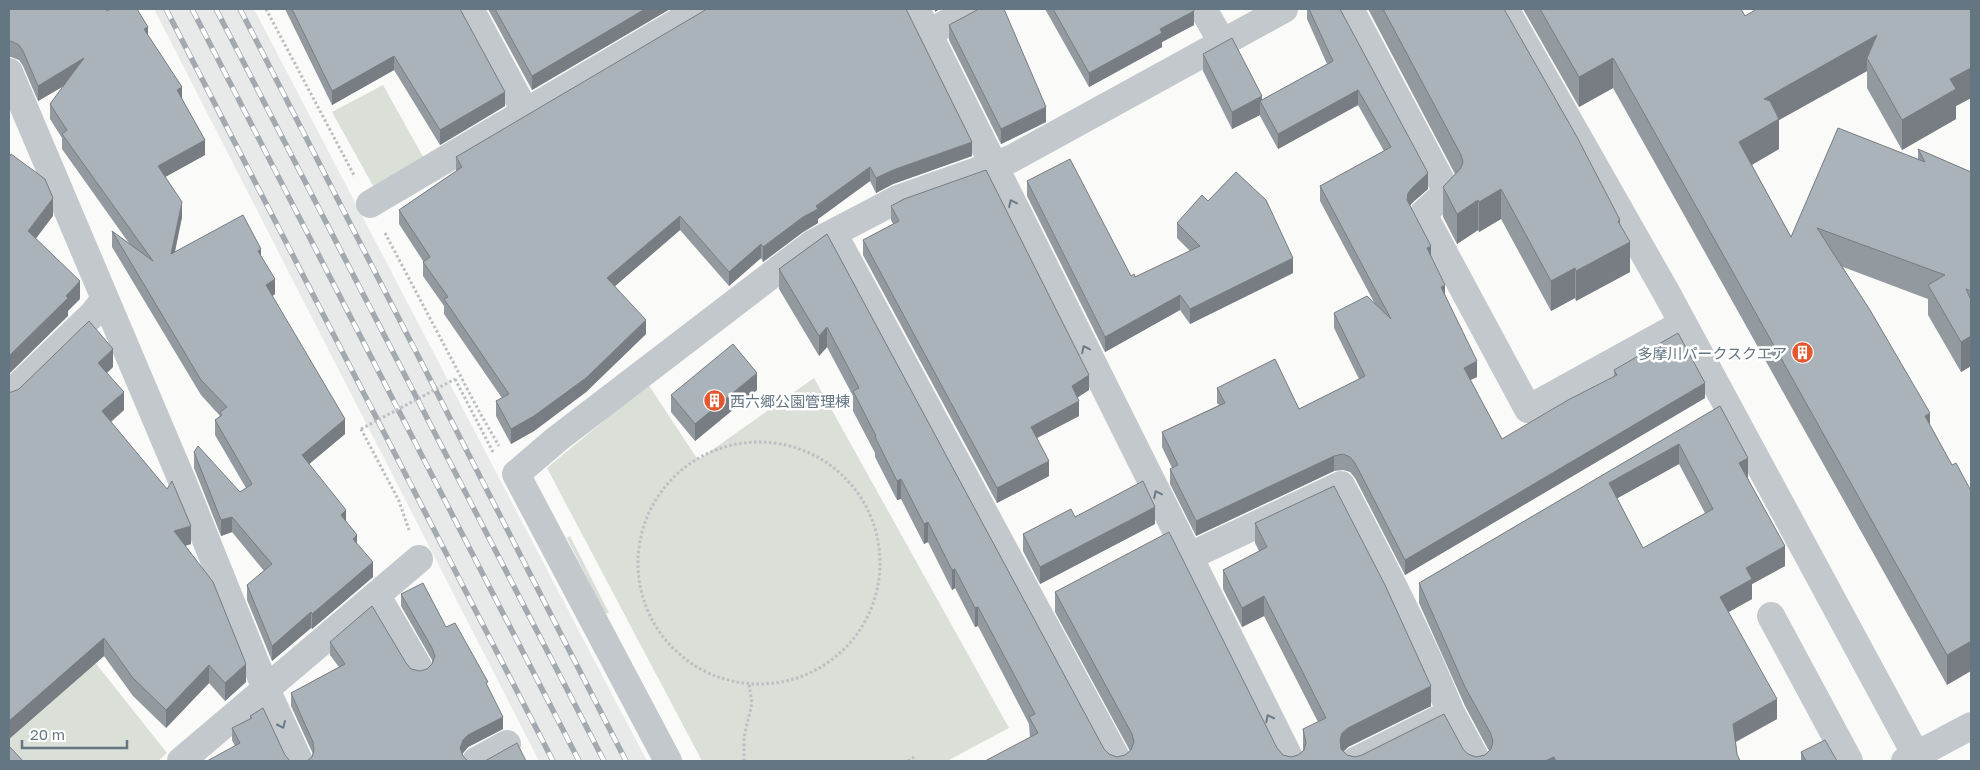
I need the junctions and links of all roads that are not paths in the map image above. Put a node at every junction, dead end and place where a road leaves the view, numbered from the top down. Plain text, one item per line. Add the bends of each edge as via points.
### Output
1 (470, 9) edge
2 (916, 9) edge
3 (972, 9) edge
4 (1204, 9) edge
5 (1284, 9) edge
6 (1350, 9) edge
7 (1505, 9) edge
8 (691, 11) edge
9 (929, 33) junction
10 (1222, 42) junction
11 (9, 72) edge
12 (16, 113) edge
13 (526, 113) junction
14 (993, 164) junction
15 (370, 204) road end
16 (833, 233) junction
17 (106, 300) junction
18 (1682, 324) junction
19 (9, 395) edge
20 (1188, 557) junction
21 (419, 559) dead end
22 (377, 596) junction
23 (1771, 616) dead end
24 (419, 668) dead end
25 (266, 689) junction
26 (1451, 713) junction
27 (1971, 726) edge
28 (507, 744) dead end
29 (1911, 758) edge
30 (181, 761) edge
31 (299, 761) edge
32 (476, 761) edge
33 (668, 761) edge
34 (1118, 761) edge
35 (1291, 761) edge
36 (1355, 761) edge
37 (1477, 761) edge
38 (1849, 761) edge

1 - 13 street
2 - 9 street
3 - 9 street
4 - 10 street
5 - 10 street
6 - 18 street via 1447,192 1423,214 1528,409
7 - 18 street
8 - 13 street
9 - 14 street
10 - 14 street via 1011,159
11 - 12 street
12 - 17 street
13 - 15 street
14 - 16 street via 898,199
20 -> 14 street via 1166,536
16 - 33 street via 804,250 516,474
16 - 34 street via 1042,600
17 - 19 street
17 - 25 street
18 - 29 street via 1718,409
20 - 26 street via 1341,485 1409,591 1428,656
35 -> 20 street
21 - 22 street
22 - 24 street
22 - 25 street
23 - 38 street
25 - 30 street
25 -> 31 street
26 - 36 street
26 - 37 street
27 - 29 street
28 - 32 street

